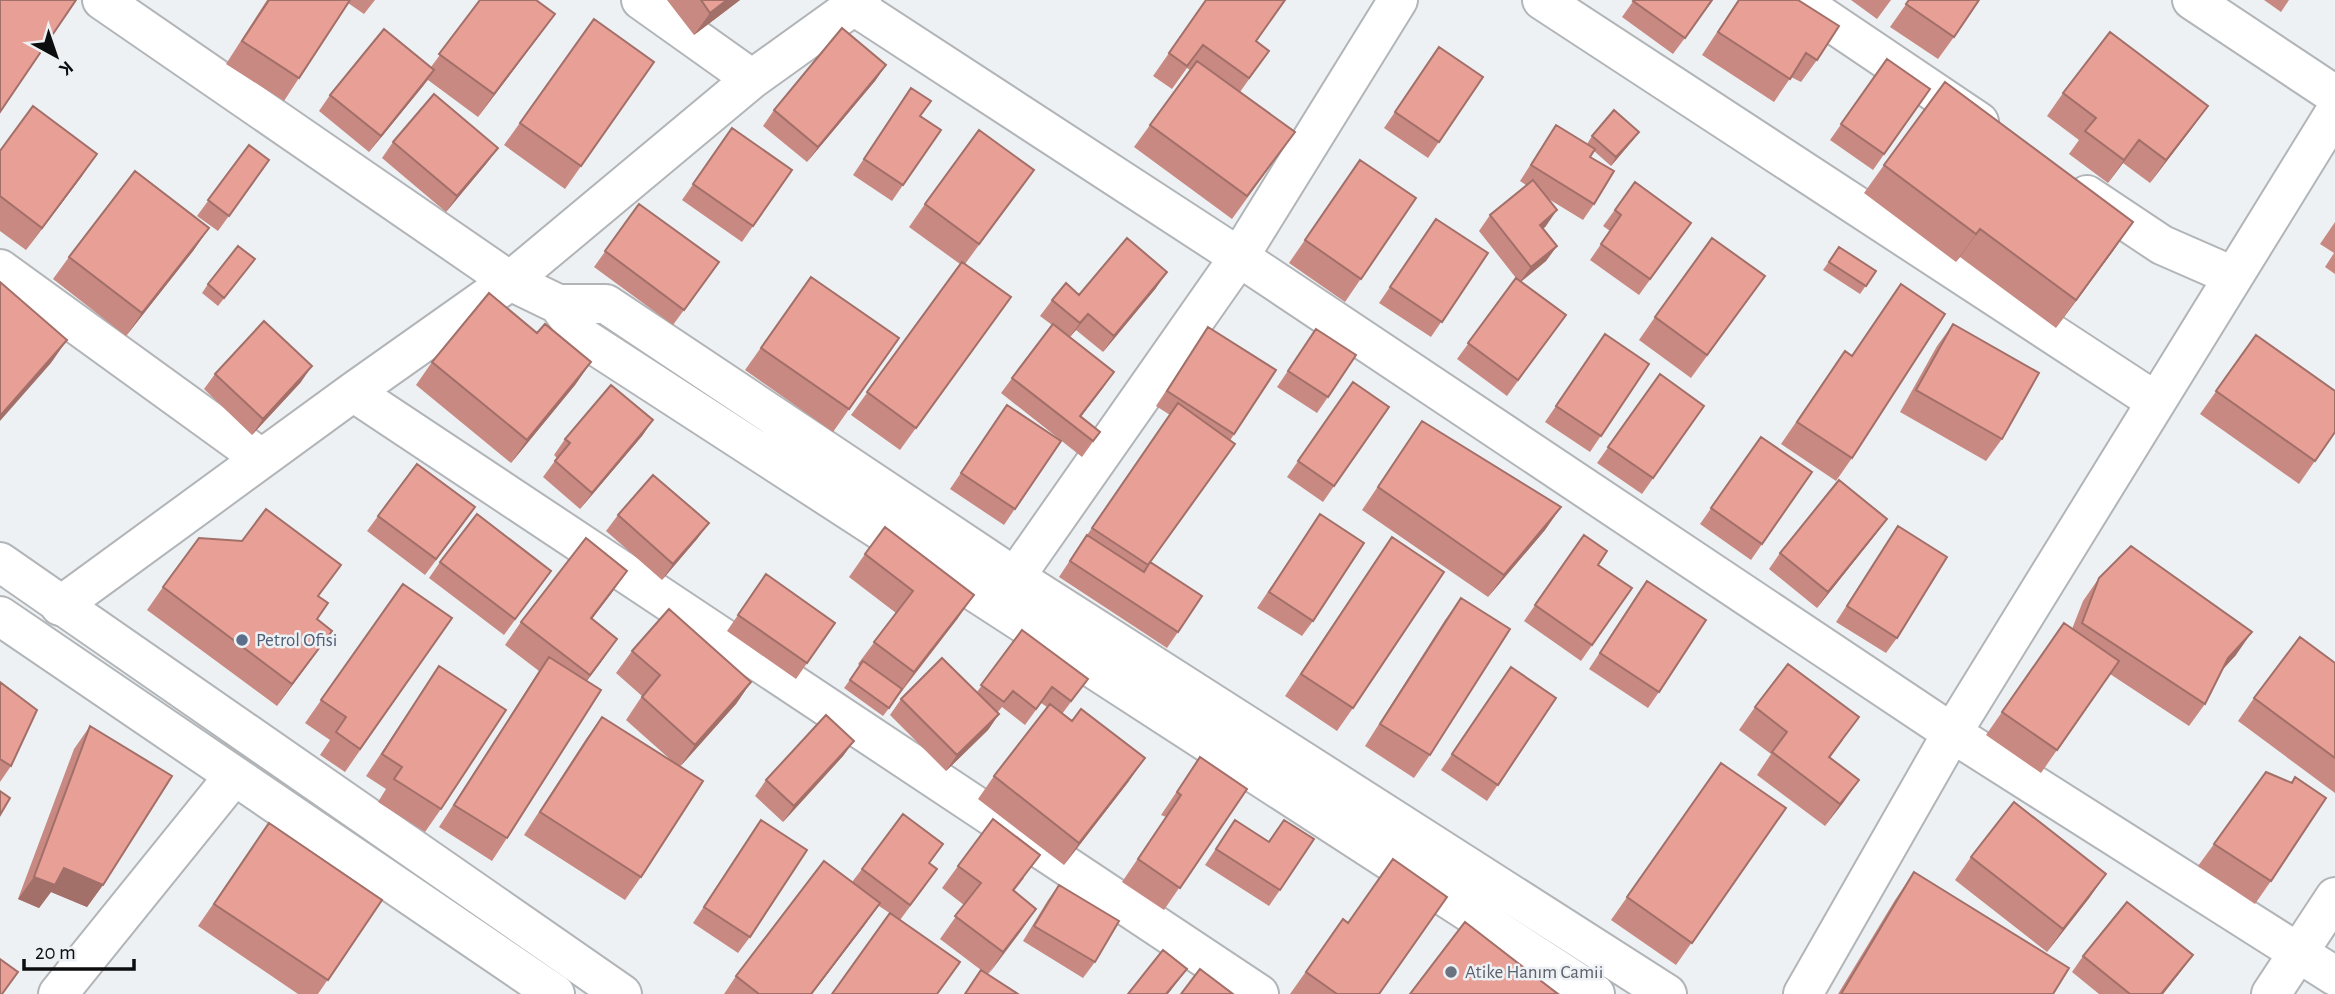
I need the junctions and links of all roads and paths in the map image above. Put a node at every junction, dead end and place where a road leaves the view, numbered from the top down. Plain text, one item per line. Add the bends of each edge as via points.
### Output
1 (102, 0) edge
2 (641, 0) edge
3 (1398, 0) edge
4 (1542, 0) edge
5 (1798, 0) edge
6 (2192, 0) edge
7 (858, 3) edge
8 (752, 79) junction
9 (2335, 95) edge
10 (2335, 112) edge
11 (2003, 138) edge
12 (2060, 176) edge
13 (1239, 257) junction
14 (0, 269) edge
15 (2233, 276) junction
16 (510, 281) junction
17 (558, 304) junction
18 (353, 391) junction
19 (2155, 401) junction
20 (261, 458) junction
21 (0, 562) edge
22 (1015, 577) junction
23 (60, 606) junction
24 (0, 616) edge
25 (1952, 733) junction
26 (234, 776) junction
27 (2335, 897) edge
28 (2298, 950) junction
29 (2335, 976) edge
30 (58, 994) edge
31 (555, 994) edge
32 (622, 994) edge
33 (1259, 994) edge
34 (1595, 994) edge
35 (1667, 994) edge
36 (1802, 994) edge
37 (2271, 994) edge

1 - 16 street
2 - 8 street
3 - 13 street
4 - 19 street
5 - 11 street
6 - 9 street
7 - 8 street
7 - 13 street
8 - 16 street
10 - 15 street
12 - 15 street via 2162,245
13 - 22 street
13 - 25 street
14 - 20 street
15 - 19 street
16 - 17 street
16 - 18 street
17 - 22 street via 606,304
17 - 34 street via 582,337
18 - 20 street
18 - 33 street
19 - 25 street
20 - 23 street
21 - 23 street
22 - 35 street
23 - 32 street
24 - 26 street
25 - 28 street
25 - 36 street
26 - 30 street
26 - 31 street
27 - 28 street
28 - 29 street
28 - 37 street

